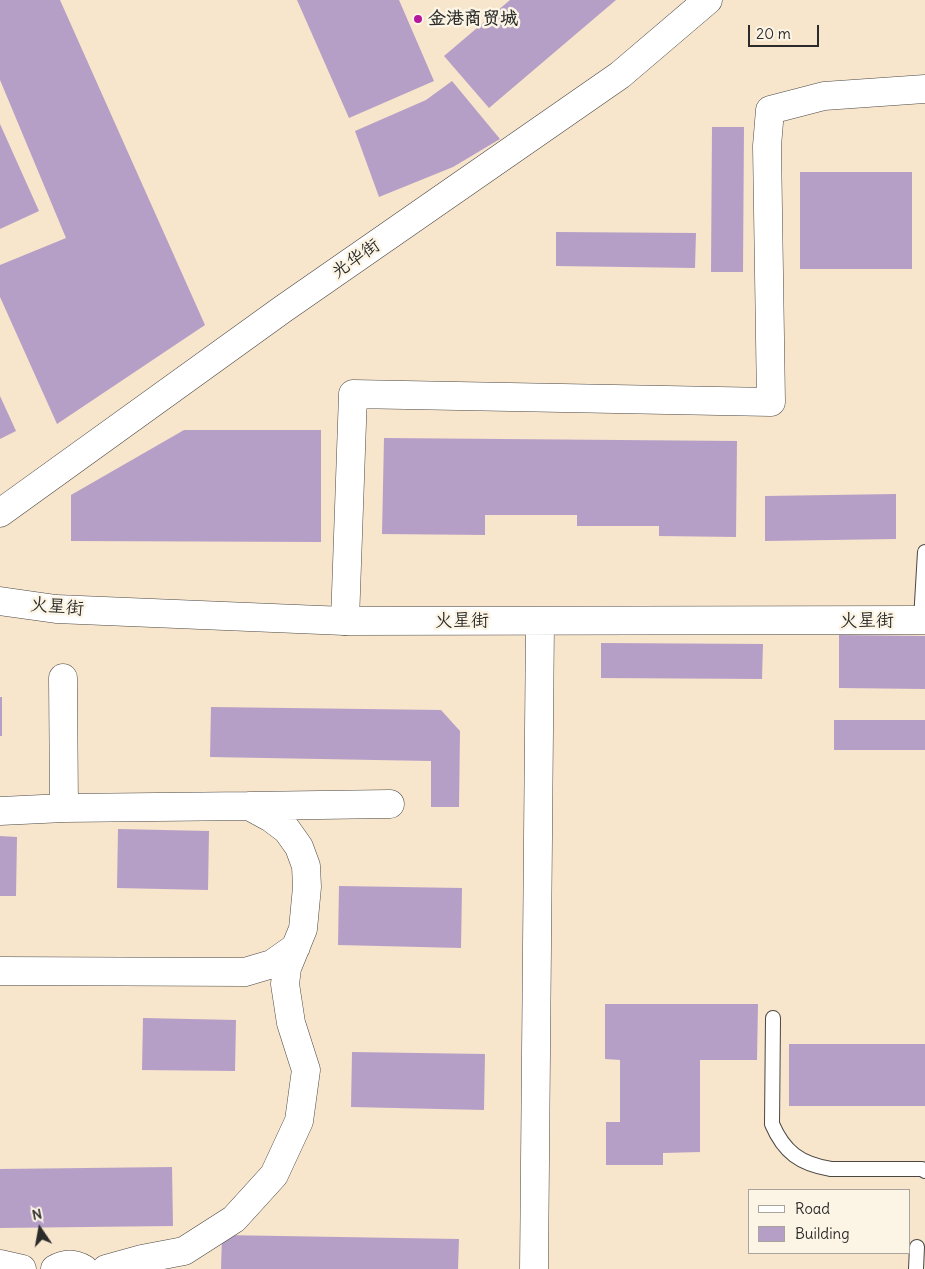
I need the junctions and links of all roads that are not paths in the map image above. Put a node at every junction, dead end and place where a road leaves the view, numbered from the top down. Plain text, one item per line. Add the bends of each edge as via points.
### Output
1 (708, 0) edge
2 (925, 89) edge
3 (0, 512) edge
4 (925, 552) edge
5 (0, 601) edge
6 (923, 620) edge
7 (345, 621) junction
8 (540, 622) junction
9 (63, 678) dead end
10 (390, 804) dead end
11 (249, 806) junction
12 (64, 808) junction
13 (0, 811) edge
14 (296, 947) junction
15 (0, 971) edge
16 (773, 1018) dead end
17 (925, 1172) edge
18 (917, 1247) edge
19 (0, 1264) edge
20 (22, 1269) edge
21 (55, 1269) edge
22 (84, 1269) edge
23 (106, 1269) edge
24 (534, 1269) edge
25 (916, 1269) edge

1 - 3 street, 光华街 via 620,75 283,309
2 - 7 street via 824,96 770,110 767,146 771,402 353,394
4 - 6 lane
5 - 7 street, 火星街 via 56,609
6 - 8 street, 火星街
7 - 8 street, 火星街
8 - 24 street
9 - 12 street
10 - 11 street
11 - 12 street
11 - 14 street via 287,830 299,847 306,866 303,929
12 - 13 street
14 - 15 street via 272,964 245,972
14 - 23 street via 285,984 291,1023 306,1070 299,1121 274,1175 234,1219 184,1251
16 - 17 lane via 772,1124 787,1150 802,1160 831,1169 922,1169
18 - 25 lane
19 - 20 street
21 - 22 street via 69,1264

